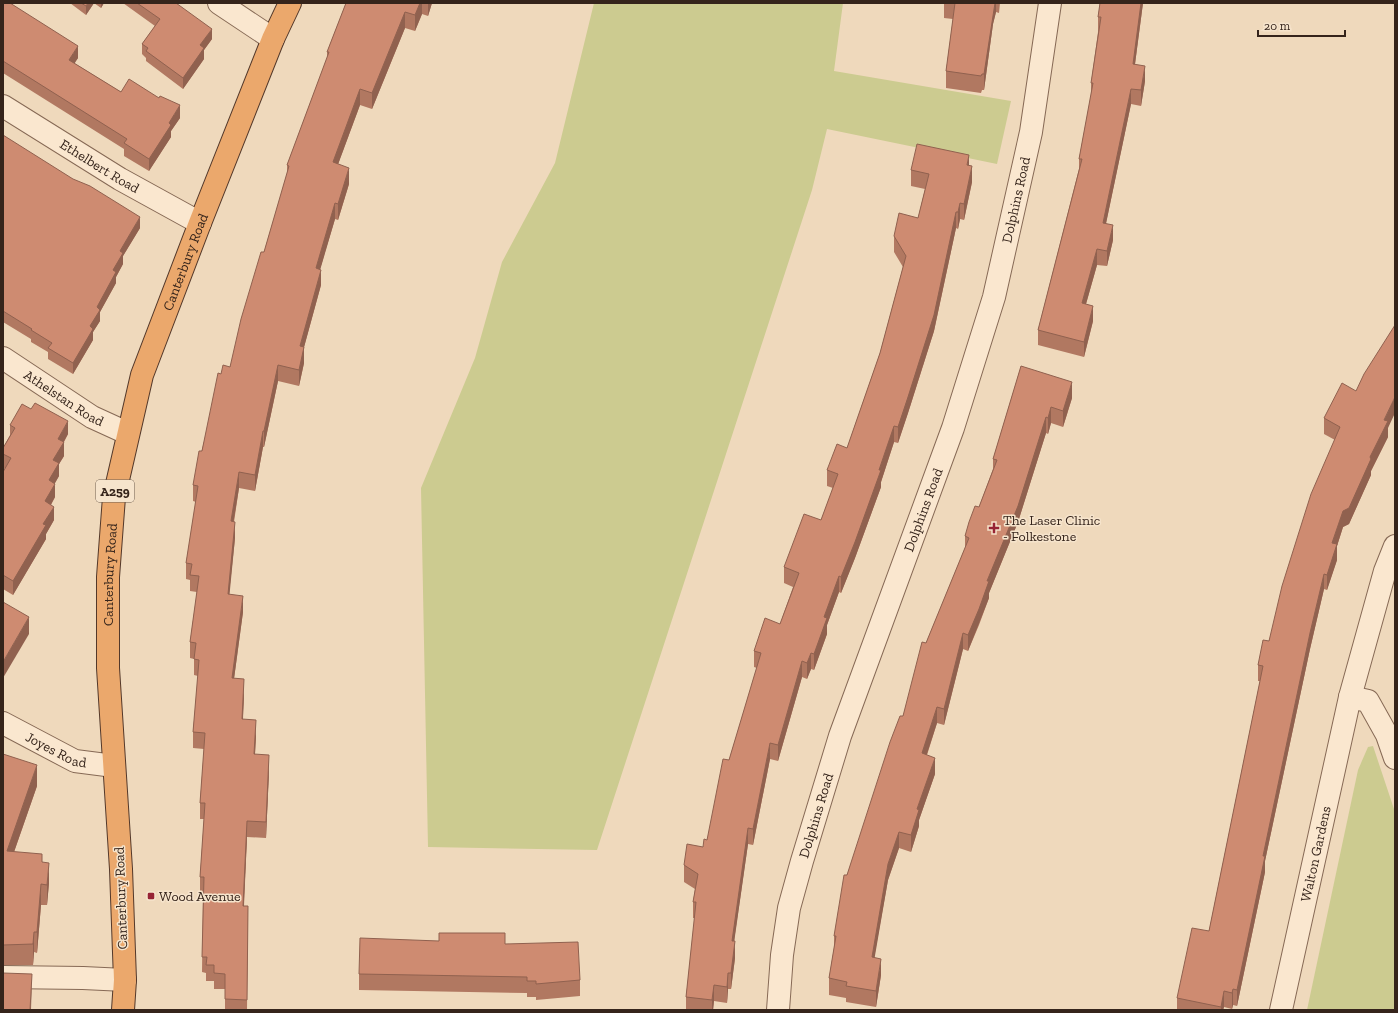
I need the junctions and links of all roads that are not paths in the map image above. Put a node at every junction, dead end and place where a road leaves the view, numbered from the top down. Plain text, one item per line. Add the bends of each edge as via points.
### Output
1 (219, 3) edge
2 (290, 3) edge
3 (1050, 3) edge
4 (274, 39) junction
5 (3, 106) edge
6 (200, 223) junction
7 (3, 358) edge
8 (127, 433) junction
9 (1395, 546) edge
10 (1350, 697) junction
11 (3, 723) edge
12 (1395, 758) edge
13 (114, 766) junction
14 (3, 978) edge
15 (124, 980) junction
16 (123, 1010) edge
17 (778, 1010) edge
18 (1281, 1010) edge

1 - 4 street
2 - 4 highway, Canterbury Road / A259
3 - 17 street, Dolphins Road via 1031,132 994,298 953,428 840,736 789,908
4 - 6 highway, Canterbury Road / A259
5 - 6 street, Ethelbert Road via 120,179
6 - 8 highway, Canterbury Road / A259 via 142,375
7 - 8 street, Athelstan Road via 92,417
8 - 13 highway, Canterbury Road / A259 via 114,497 108,577 108,668
9 - 10 street, Walton Gardens via 1384,571
10 - 12 street via 1368,701 1387,735
10 - 18 street, Walton Gardens
11 - 13 street, Joyes Road via 75,761
13 - 15 highway, Canterbury Road / A259 via 121,869
14 - 15 street
15 - 16 highway, Canterbury Road / A259

